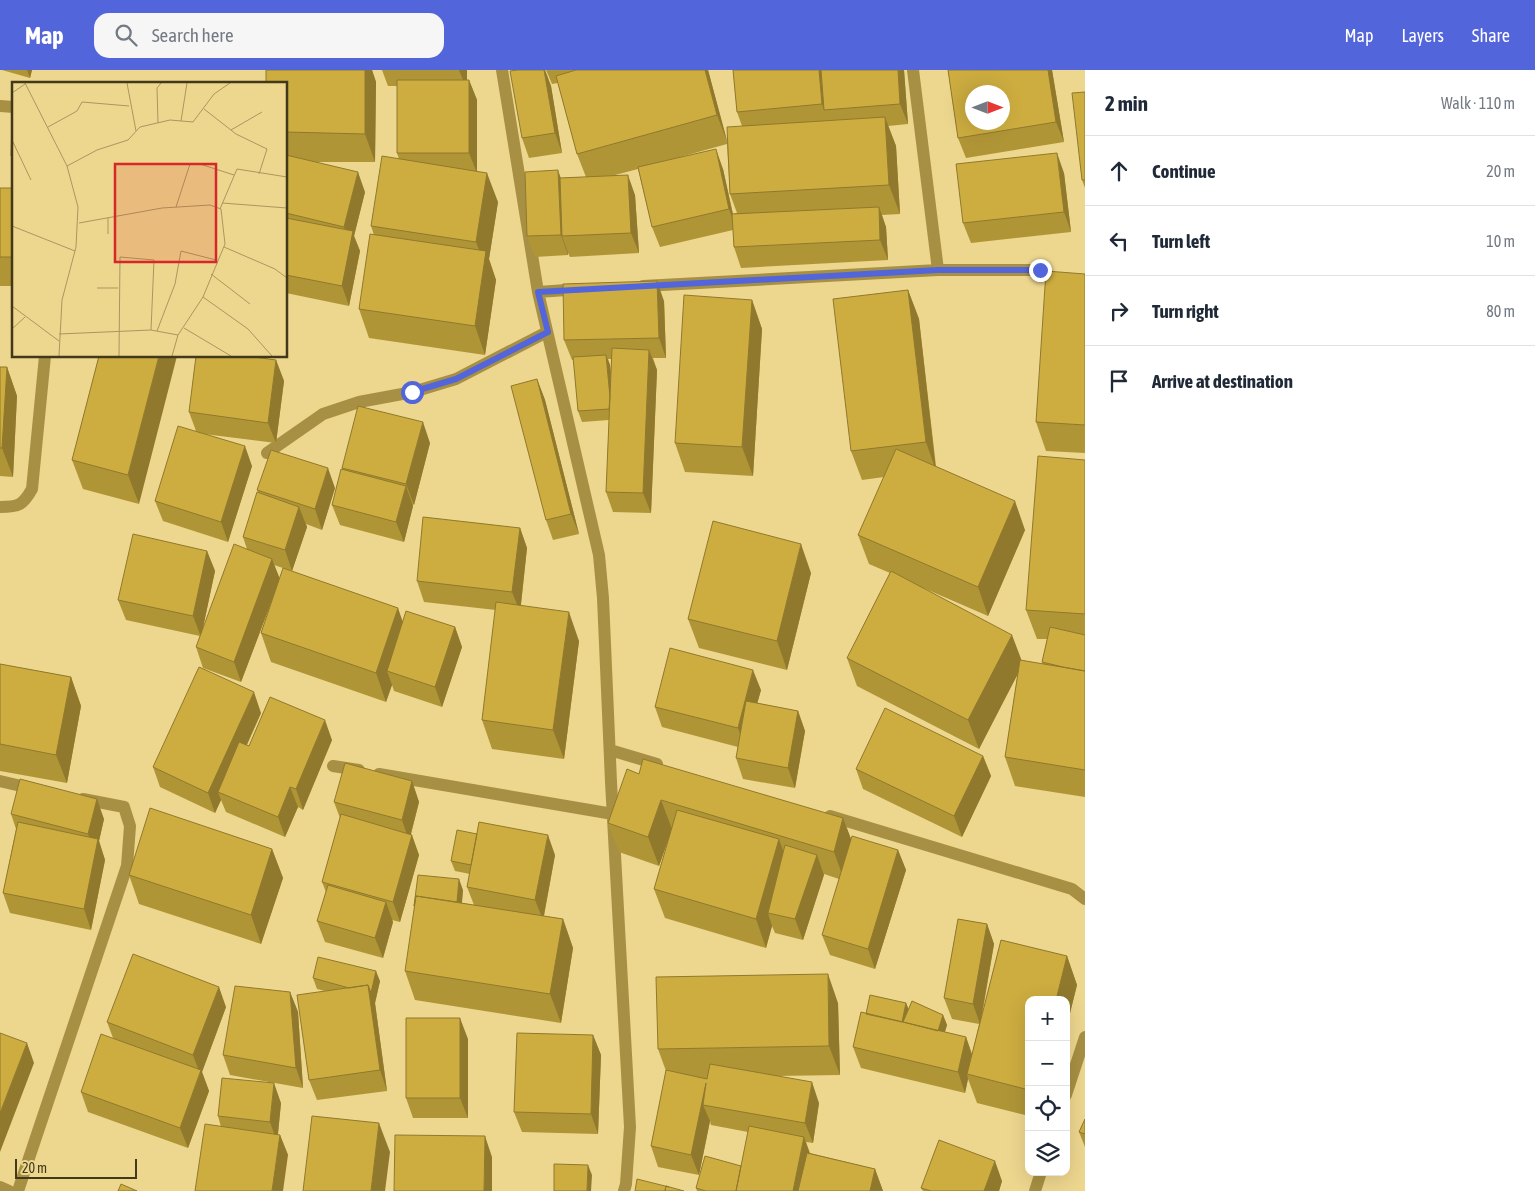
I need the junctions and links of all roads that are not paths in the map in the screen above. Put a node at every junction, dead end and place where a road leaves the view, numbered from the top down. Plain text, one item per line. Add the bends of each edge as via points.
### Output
1 (502, 70) edge
2 (913, 70) edge
3 (938, 270) junction
4 (1040, 270) dead end
5 (626, 287) edge
6 (596, 289) edge
7 (538, 292) junction
8 (548, 332) junction
9 (44, 358) edge
10 (267, 453) dead end
11 (0, 507) edge
12 (610, 750) junction
13 (333, 766) dead end
14 (666, 767) edge
15 (0, 781) edge
16 (45, 791) edge
17 (72, 797) edge
18 (817, 812) edge
19 (613, 814) junction
20 (1085, 899) edge
21 (1085, 1038) edge
22 (1069, 1086) edge
23 (1040, 1176) edge
24 (0, 1187) edge
25 (9, 1191) edge
26 (18, 1191) edge
27 (624, 1191) edge
28 (1035, 1191) edge

1 - 7 street
2 - 3 street
3 - 4 street
3 - 5 street
6 - 7 street
7 - 8 street
8 - 10 street via 456,379 412,392 358,402 324,414
8 - 12 street via 599,555
9 - 11 street via 32,489 24,503
12 - 14 street
12 - 19 street
13 - 19 street
15 - 16 street
17 - 26 street via 124,807 130,826 127,866
18 - 20 street via 1072,889
19 - 27 street via 630,1127
21 - 22 street
23 - 28 street
24 - 25 street

